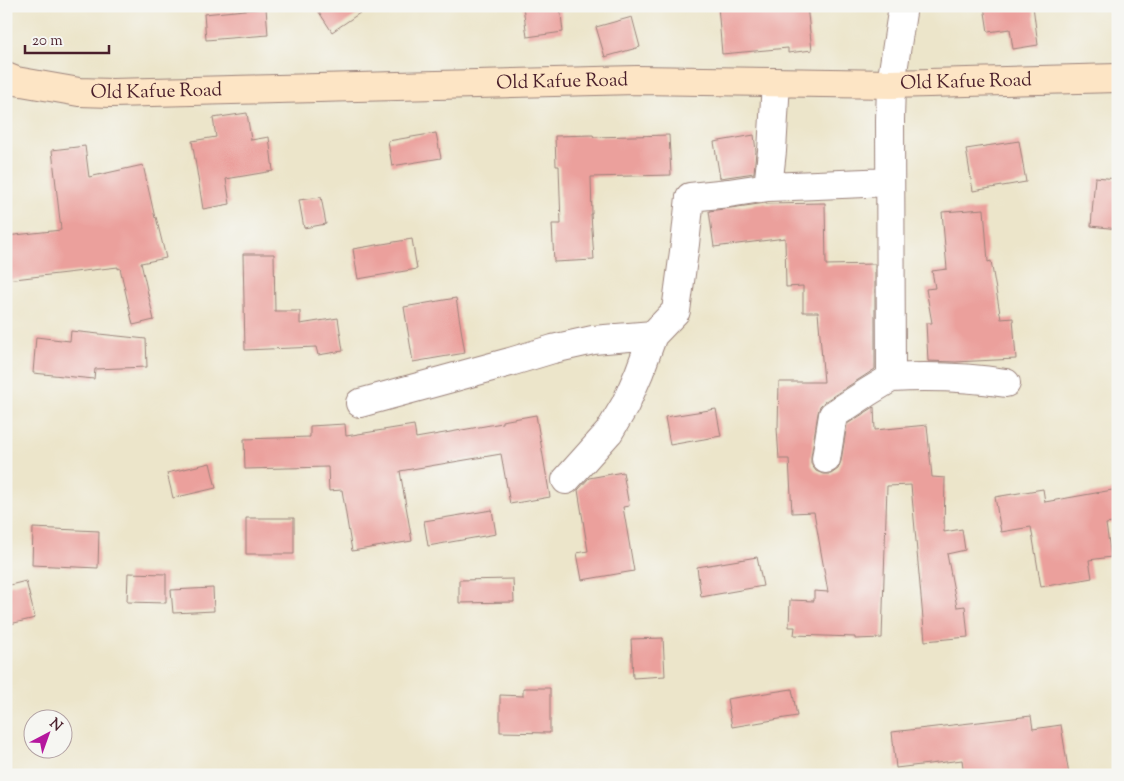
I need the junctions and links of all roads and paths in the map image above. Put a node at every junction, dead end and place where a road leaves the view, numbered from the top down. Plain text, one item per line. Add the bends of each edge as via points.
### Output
1 (903, 6) edge
2 (6, 77) edge
3 (1118, 78) edge
4 (776, 82) junction
5 (892, 84) junction
6 (890, 182) junction
7 (768, 186) junction
8 (653, 335) junction
9 (891, 378) junction
10 (1006, 383) dead end
11 (360, 403) dead end
12 (826, 459) dead end
13 (566, 480) dead end

1 - 5 street
2 - 4 street, Old Kafue Road via 79,92 112,93 637,80
3 - 5 street, Old Kafue Road
4 - 5 street, Old Kafue Road
4 - 7 street
5 - 6 street
6 - 7 street
6 - 9 street
7 - 8 street via 690,198 676,311
8 - 11 street via 593,340 553,349
8 - 13 street via 625,405 609,432
9 - 10 street via 951,377
9 - 12 street via 833,415

